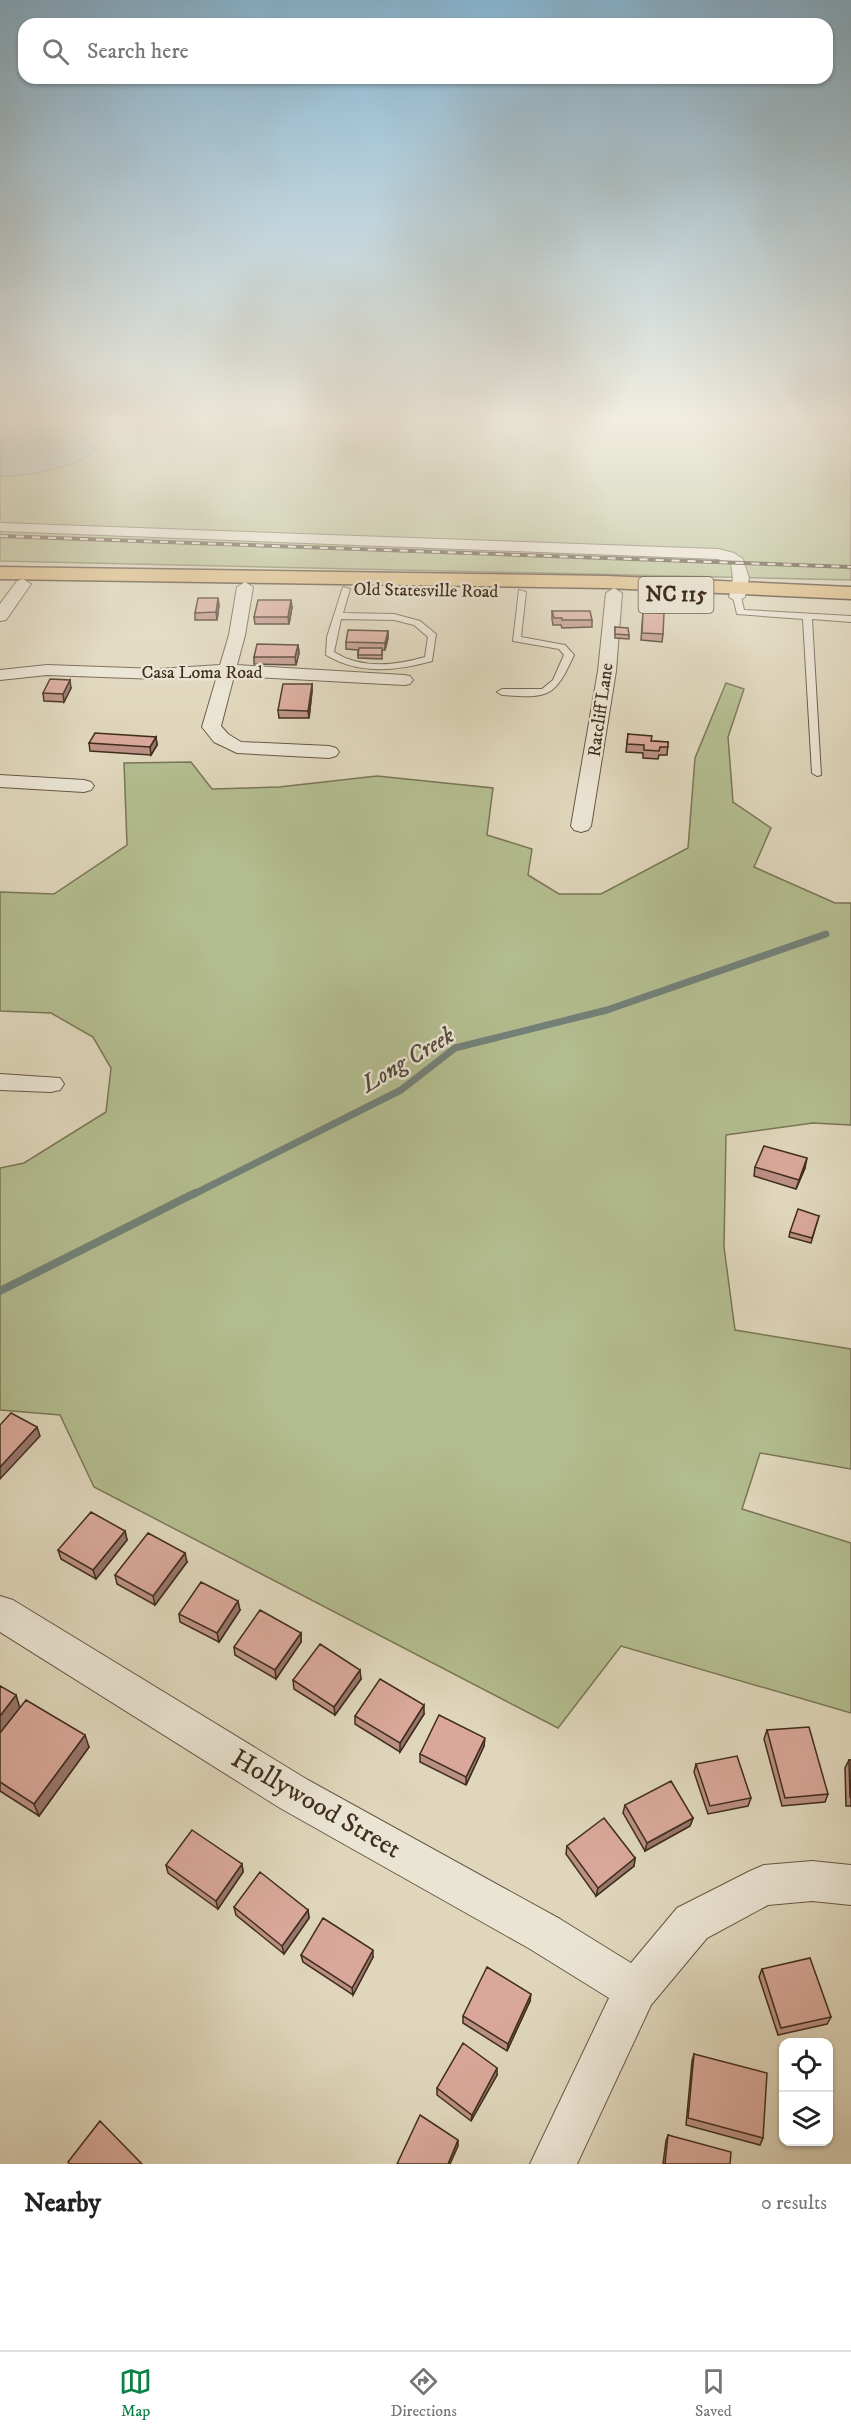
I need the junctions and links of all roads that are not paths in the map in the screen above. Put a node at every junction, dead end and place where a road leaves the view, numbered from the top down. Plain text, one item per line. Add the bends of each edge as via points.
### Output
1 (0, 526) edge
2 (0, 573) edge
3 (0, 583) edge
4 (23, 584) junction
5 (245, 588) junction
6 (346, 589) junction
7 (522, 592) junction
8 (738, 592) junction
9 (614, 593) junction
10 (851, 593) edge
11 (851, 603) edge
12 (0, 616) edge
13 (340, 616) junction
14 (807, 616) junction
15 (851, 619) edge
16 (226, 670) junction
17 (0, 675) edge
18 (404, 680) dead end
19 (502, 692) dead end
20 (329, 752) dead end
21 (817, 773) dead end
22 (0, 780) edge
23 (84, 786) dead end
24 (581, 826) dead end
25 (0, 1082) edge
26 (51, 1084) dead end
27 (0, 1612) edge
28 (851, 1886) edge
29 (636, 1990) junction
30 (553, 2164) edge

1 - 8 street via 718,554 738,562
2 - 8 main road, Old Statesville Road / NC 115 via 607,582
3 - 4 main road, Old Statesville Road / NC 115
4 - 5 main road, Old Statesville Road / NC 115
4 - 12 street
5 - 6 main road, Old Statesville Road / NC 115
5 - 16 street
6 - 7 main road, Old Statesville Road / NC 115
6 - 13 lane
7 - 9 main road, Old Statesville Road / NC 115
7 - 19 lane via 516,639 562,646 569,655 556,685 539,694
8 - 9 main road, Old Statesville Road / NC 115
8 - 10 main road, Old Statesville Road / NC 115
8 - 11 main road, Old Statesville Road / NC 115
8 - 14 lane via 740,612
9 - 24 street, Ratcliff Lane via 608,671
13 - 13 lane via 329,653 340,661 391,666 429,659 433,636 417,623 394,617
14 - 15 lane
14 - 21 lane
16 - 17 street, Casa Loma Road via 158,674 46,670
16 - 18 street, Casa Loma Road
16 - 20 street via 211,727 221,738 237,747
22 - 23 street
25 - 26 street
27 - 29 street, Hollywood Street via 294,1794 545,1934
28 - 29 street via 812,1881 764,1885 692,1923
29 - 30 street

